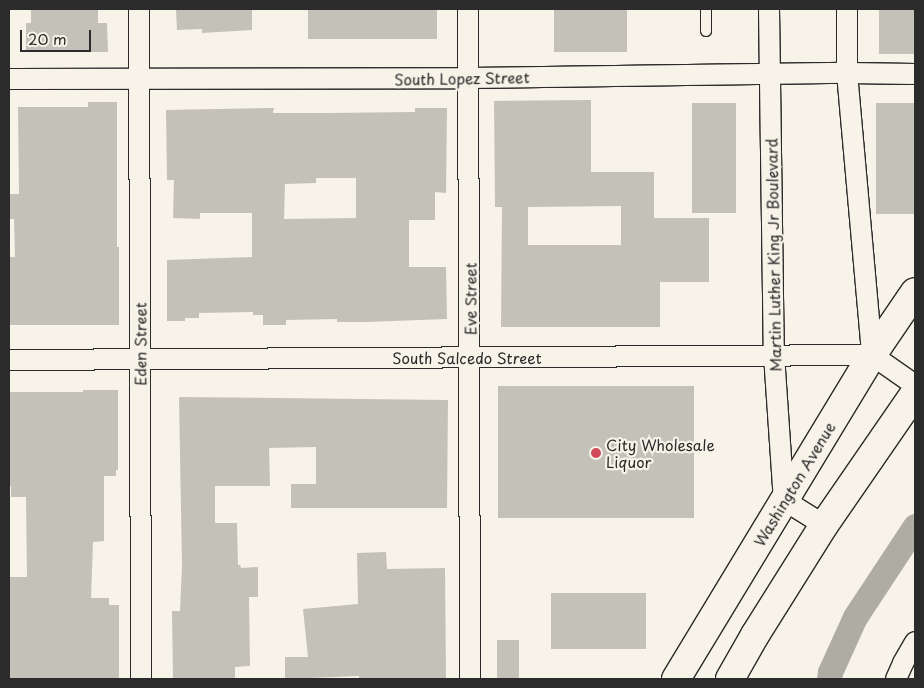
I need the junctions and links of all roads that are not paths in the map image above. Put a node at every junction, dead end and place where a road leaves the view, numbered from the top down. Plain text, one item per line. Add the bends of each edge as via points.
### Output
1 (139, 9) edge
2 (468, 9) edge
3 (706, 9) edge
4 (769, 9) edge
5 (847, 9) edge
6 (706, 31) dead end
7 (770, 73) junction
8 (847, 73) junction
9 (915, 74) edge
10 (468, 78) junction
11 (9, 79) edge
12 (139, 79) junction
13 (915, 292) edge
14 (774, 355) junction
15 (872, 355) junction
16 (470, 358) junction
17 (140, 359) junction
18 (9, 360) edge
19 (915, 385) edge
20 (915, 393) edge
21 (784, 500) junction
22 (824, 525) junction
23 (915, 642) edge
24 (141, 679) edge
25 (470, 679) edge
26 (676, 679) edge
27 (730, 679) edge
28 (896, 679) edge

1 - 12 street, Eden Street
2 - 10 street, Eve Street
3 - 6 lane
4 - 7 street, Martin Luther King Jr Boulevard
5 - 8 street
7 - 8 street, South Lopez Street
7 - 10 street, South Lopez Street
7 - 14 street, Martin Luther King Jr Boulevard
8 - 9 street, South Lopez Street
8 - 15 street
10 - 12 street, South Lopez Street
10 - 16 street, Eve Street
11 - 12 street, South Lopez Street
12 - 17 street, Eden Street
13 - 15 street, Washington Avenue
14 - 15 street, South Salcedo Street
14 - 16 street, South Salcedo Street
14 - 21 street, Martin Luther King Jr Boulevard
15 - 19 street
15 - 21 street, Washington Avenue
16 - 17 street, South Salcedo Street
16 - 25 street, Eve Street
17 - 18 street, South Salcedo Street
17 - 24 street, Eden Street
20 - 22 street
21 - 22 street
21 - 26 street, Washington Avenue
22 - 27 street
23 - 28 street

